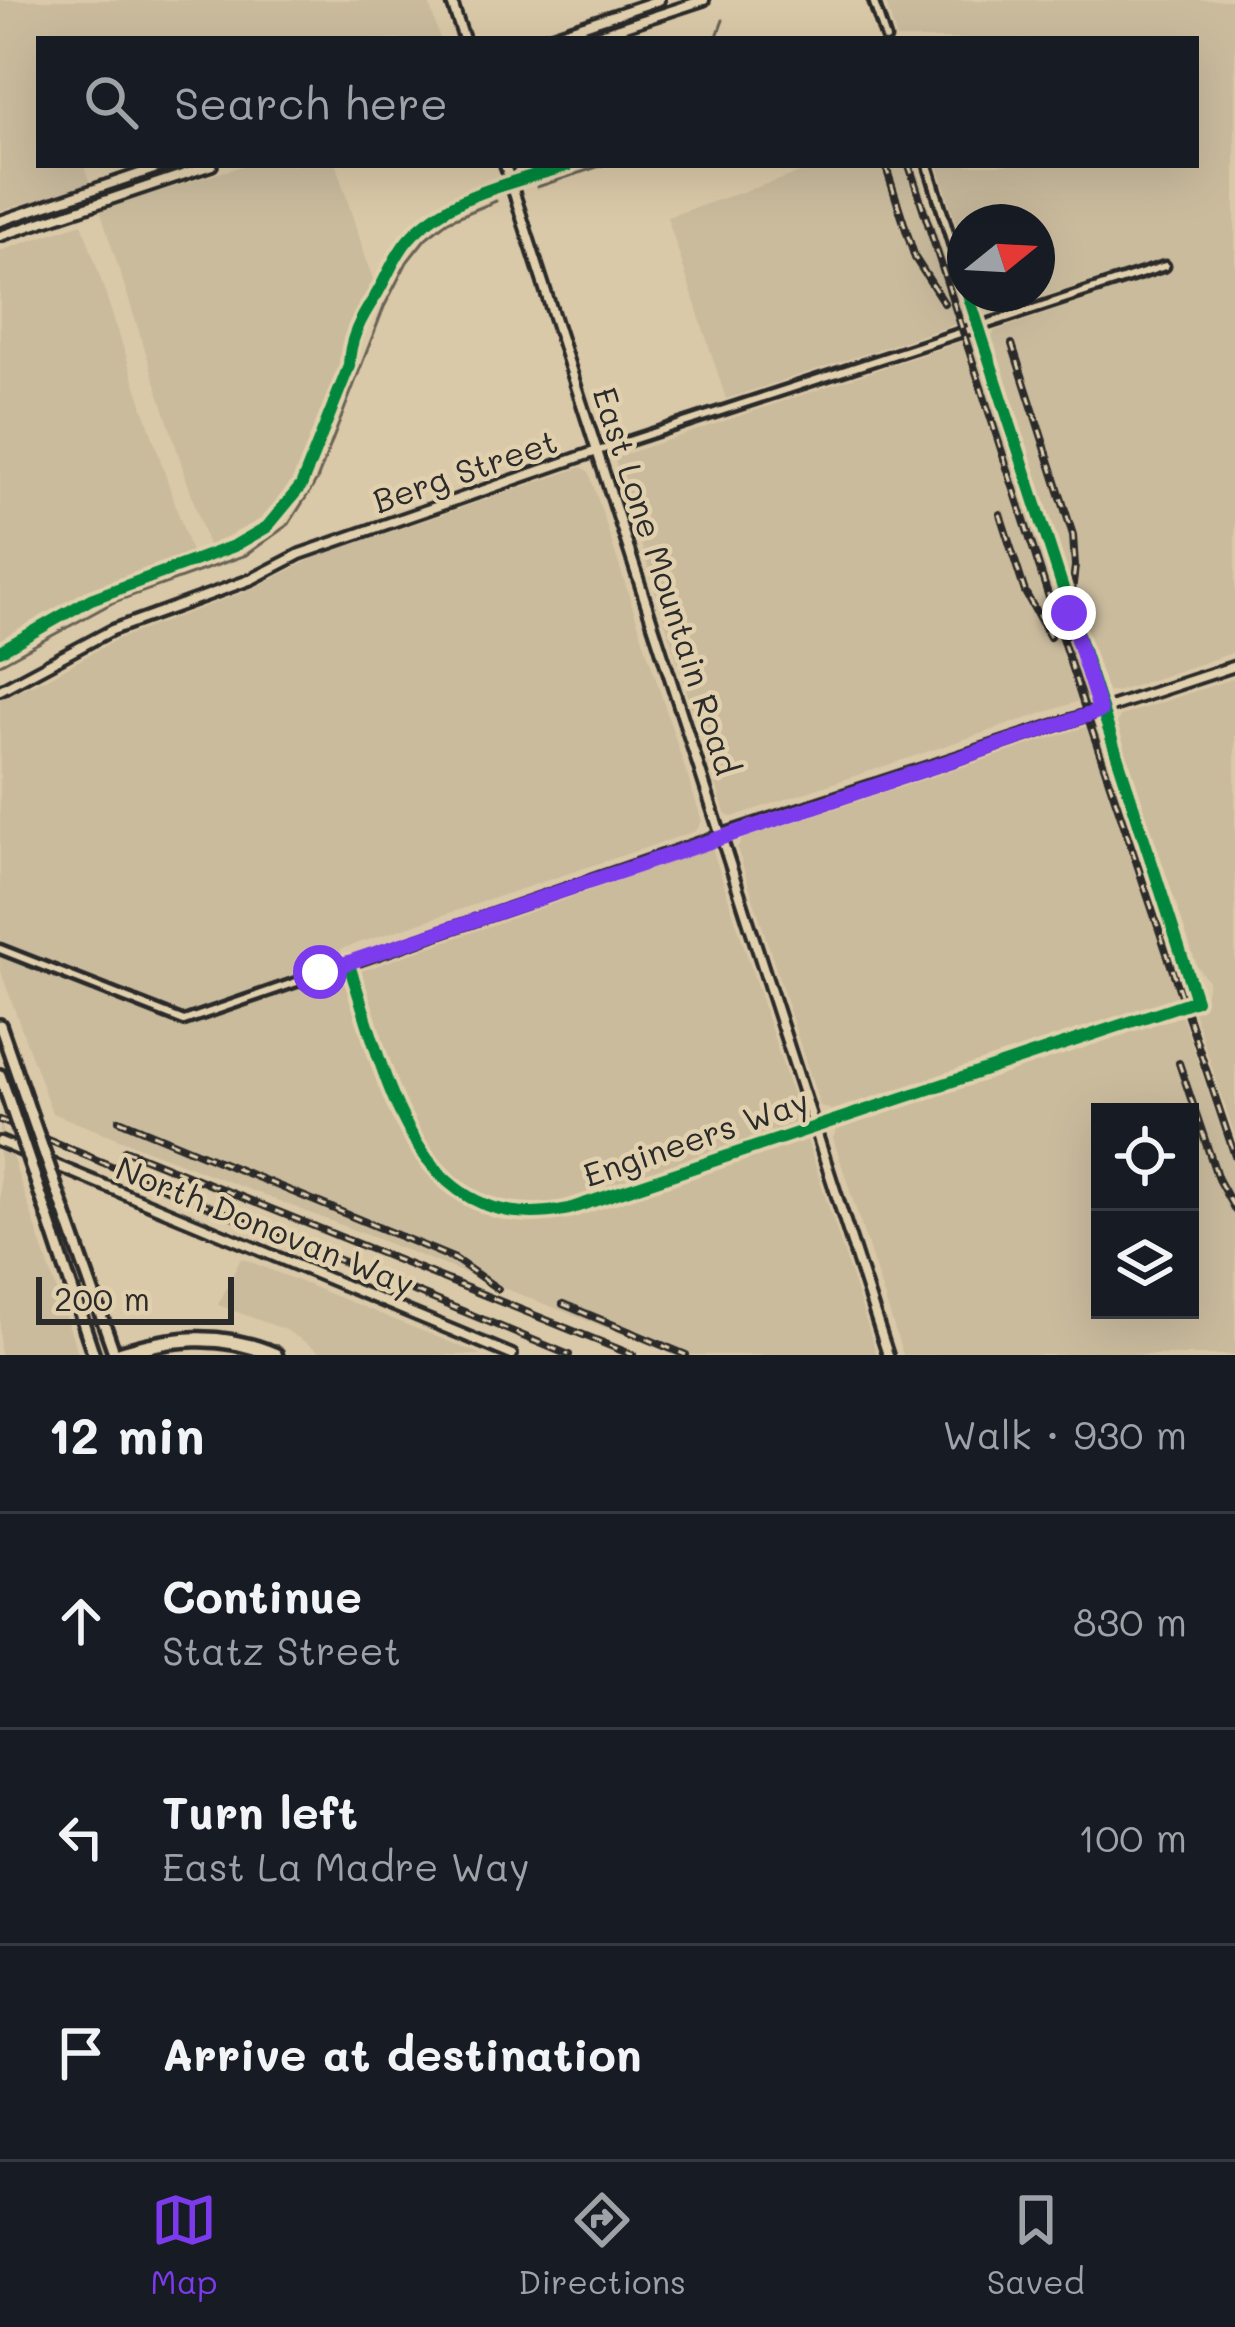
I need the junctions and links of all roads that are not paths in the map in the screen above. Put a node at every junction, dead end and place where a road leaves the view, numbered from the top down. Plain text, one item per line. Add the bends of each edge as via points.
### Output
1 (451, 0) edge
2 (623, 0) edge
3 (659, 0) edge
4 (685, 0) edge
5 (704, 0) edge
6 (873, 0) edge
7 (627, 11) junction
8 (669, 11) junction
9 (463, 36) edge
10 (551, 36) edge
11 (594, 36) edge
12 (885, 36) edge
13 (157, 168) edge
14 (203, 168) edge
15 (507, 168) edge
16 (929, 168) edge
17 (0, 221) edge
18 (947, 227) edge
19 (0, 236) edge
20 (1165, 266) dead end
21 (973, 312) edge
22 (978, 327) junction
23 (597, 451) junction
24 (1235, 666) edge
25 (0, 690) edge
26 (1100, 711) junction
27 (721, 835) junction
28 (0, 949) edge
29 (348, 962) junction
30 (0, 1024) edge
31 (0, 1075) edge
32 (814, 1126) junction
33 (0, 1142) edge
34 (493, 1351) edge
35 (94, 1355) edge
36 (114, 1355) edge
37 (274, 1355) edge
38 (512, 1355) edge
39 (888, 1355) edge

1 - 9 street
2 - 7 street
3 - 7 street
4 - 8 street
5 - 8 street
6 - 12 street
7 - 10 street
8 - 11 street
13 - 17 street
14 - 19 street
15 - 23 street, East Lone Mountain Road
16 - 18 street
20 - 22 street, Berg Street
21 - 22 street
22 - 23 street, Berg Street
22 - 26 street
23 - 25 street, Berg Street via 300,554 112,630
23 - 27 street, East Lone Mountain Road
24 - 26 street
26 - 27 street
26 - 32 street, Engineers Way via 1196,1000
27 - 29 street
27 - 32 street, East Lone Mountain Road
28 - 29 street via 184,1021
29 - 32 street, Engineers Way via 412,1142 446,1181 477,1201 528,1213 569,1209
30 - 36 main road, bridge
31 - 35 main road, bridge
32 - 39 street, East Lone Mountain Road
33 - 34 street, North Donovan Way
34 - 38 street, North Donovan Way
36 - 37 highway via 206,1337

